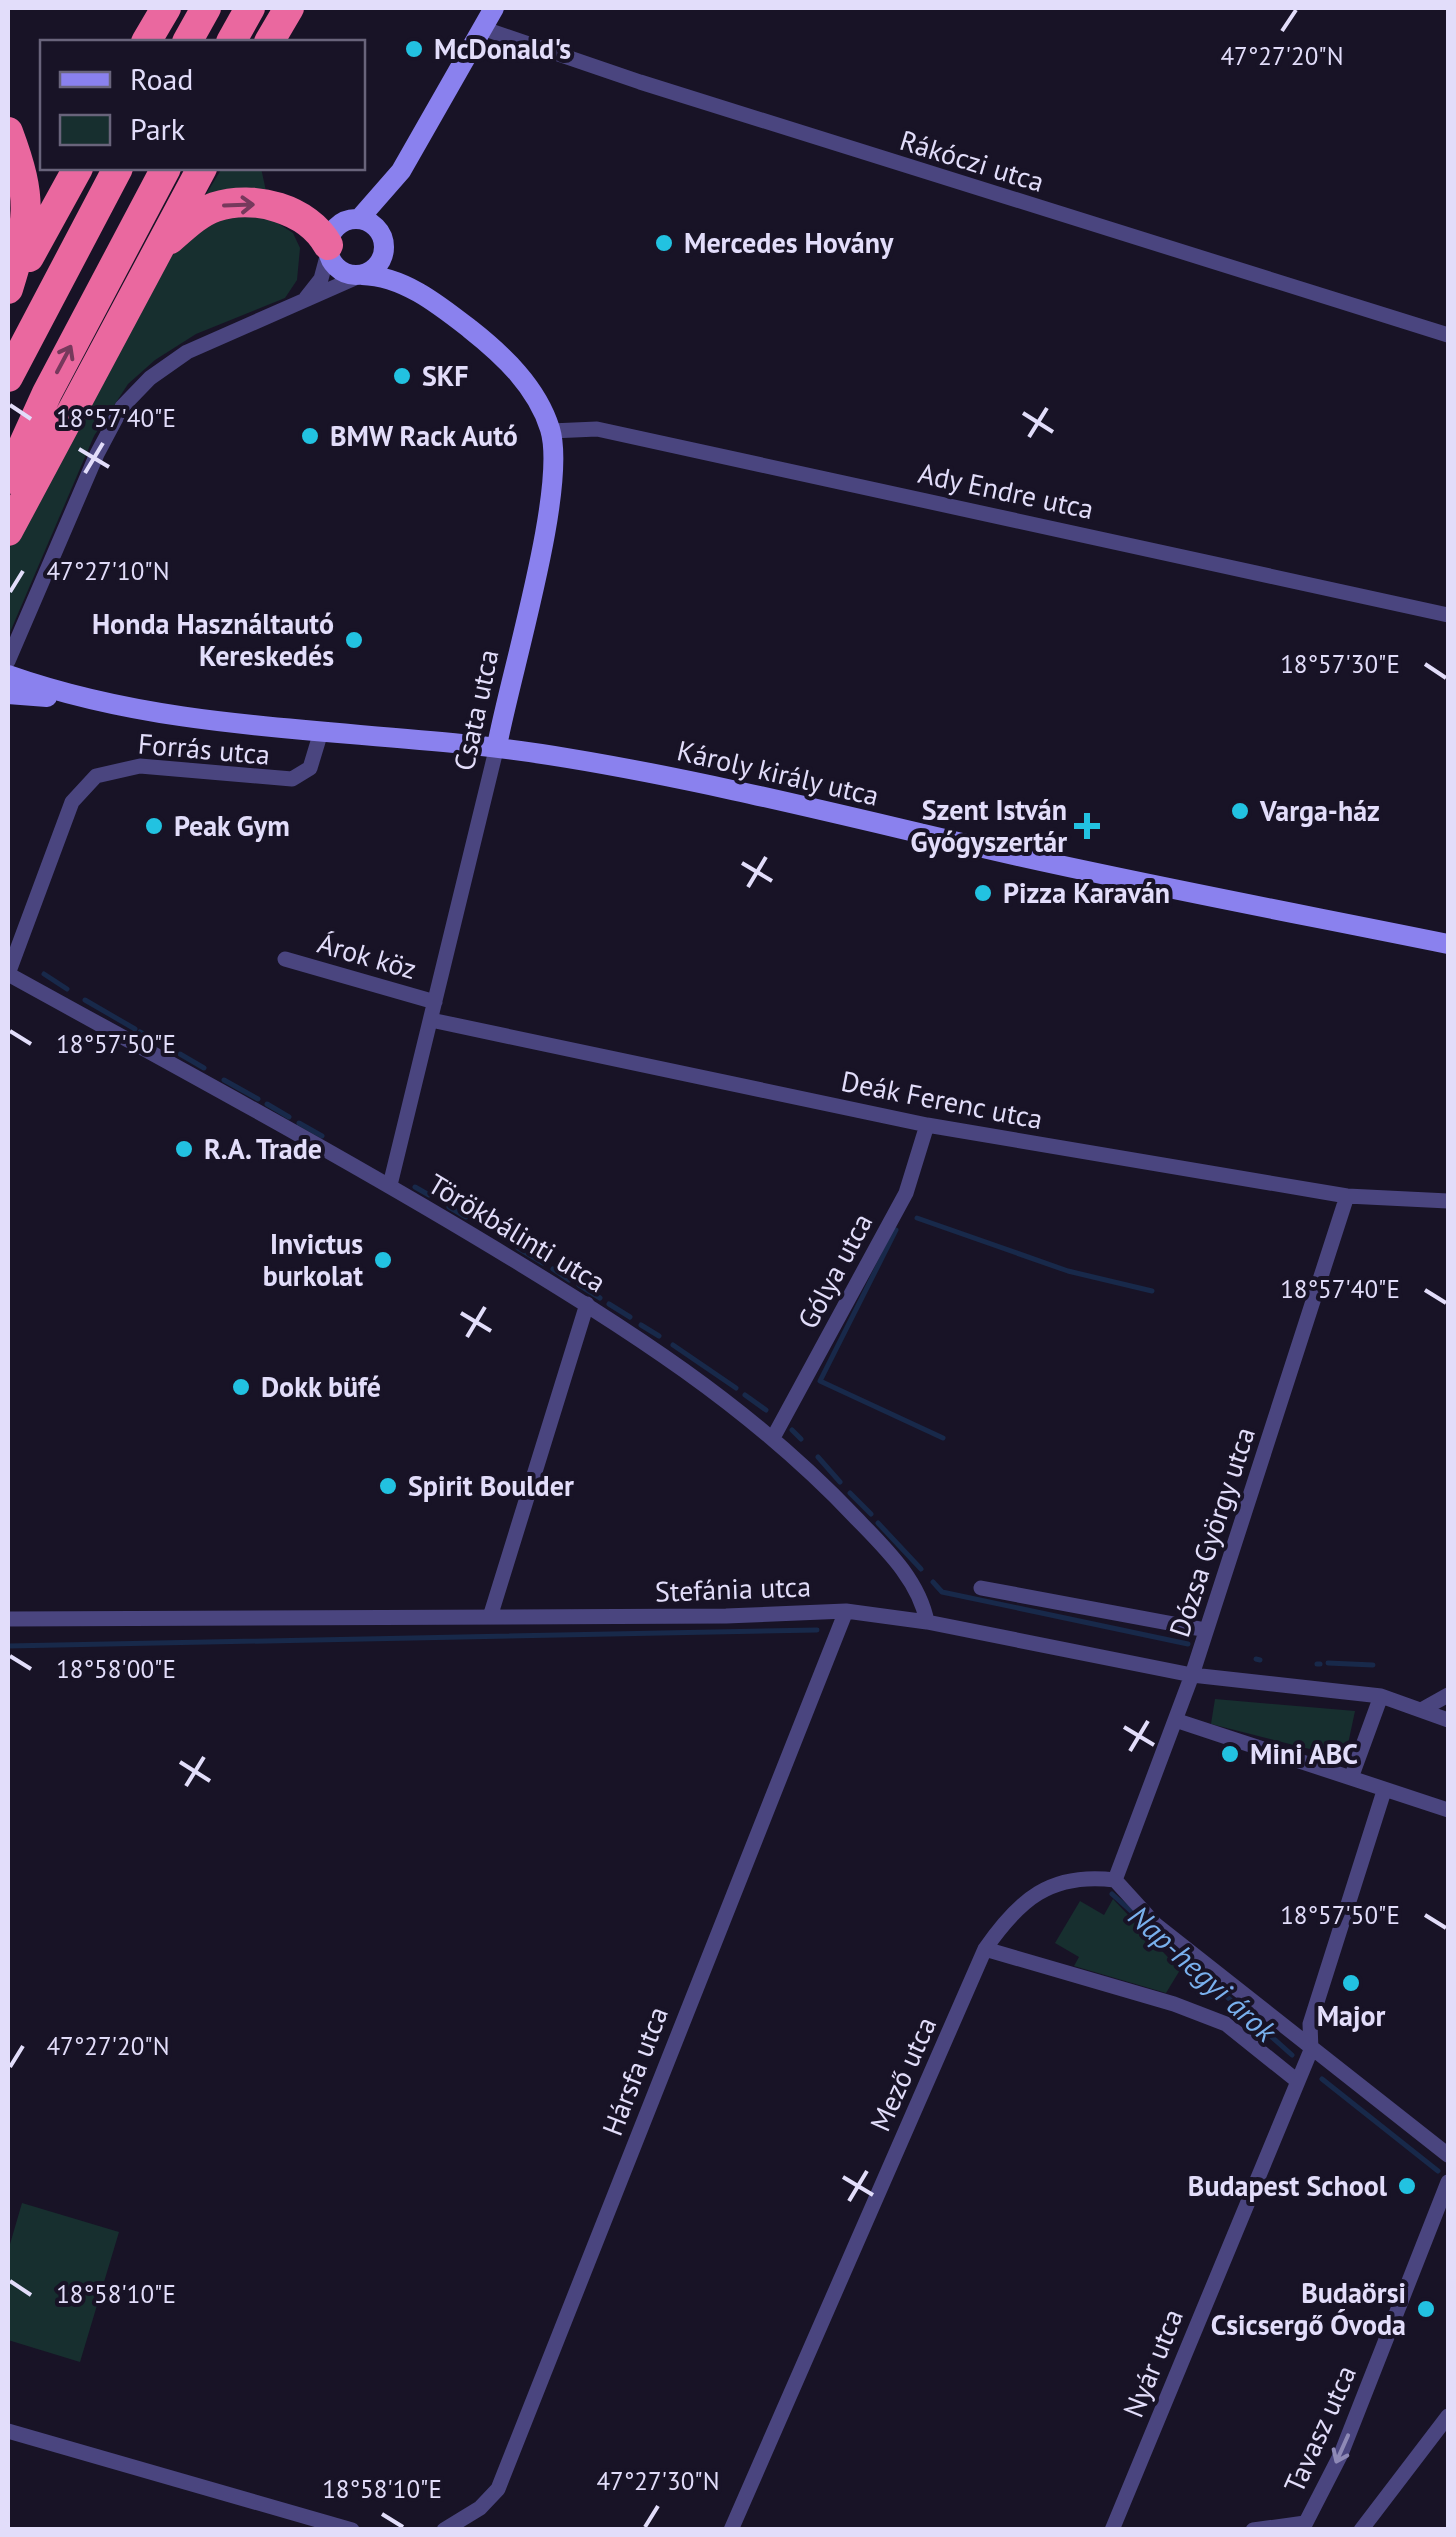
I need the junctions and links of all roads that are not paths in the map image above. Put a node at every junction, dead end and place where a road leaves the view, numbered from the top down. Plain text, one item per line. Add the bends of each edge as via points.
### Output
1 (166, 8) edge
2 (206, 8) edge
3 (250, 8) edge
4 (289, 8) edge
5 (494, 8) edge
6 (482, 28) junction
7 (147, 40) edge
8 (188, 40) edge
9 (233, 40) edge
10 (270, 40) edge
11 (8, 132) edge
12 (77, 170) edge
13 (117, 170) edge
14 (165, 170) edge
15 (201, 170) edge
16 (401, 171) junction
17 (358, 219) junction
18 (382, 242) junction
19 (328, 249) junction
20 (157, 251) junction
21 (362, 275) junction
22 (8, 292) edge
23 (421, 294) junction
24 (300, 305) junction
25 (1448, 335) edge
26 (8, 378) edge
27 (550, 431) junction
28 (8, 479) edge
29 (8, 531) edge
30 (1448, 615) edge
31 (8, 661) edge
32 (8, 675) edge
33 (8, 694) edge
34 (89, 700) junction
35 (320, 735) junction
36 (498, 746) junction
37 (1448, 944) edge
38 (285, 959) dead end
39 (8, 974) edge
40 (435, 1002) junction
41 (431, 1020) junction
42 (926, 1125) junction
43 (390, 1185) junction
44 (1347, 1196) junction
45 (1448, 1202) edge
46 (586, 1304) junction
47 (774, 1436) junction
48 (981, 1588) dead end
49 (846, 1610) junction
50 (490, 1617) junction
51 (8, 1620) edge
52 (927, 1622) junction
53 (1206, 1630) junction
54 (1192, 1675) junction
55 (1381, 1696) junction
56 (1448, 1696) edge
57 (1423, 1709) junction
58 (1175, 1720) junction
59 (1448, 1720) edge
60 (1351, 1778) junction
61 (1384, 1791) junction
62 (1448, 1810) edge
63 (1115, 1880) junction
64 (984, 1950) junction
65 (1312, 2050) junction
66 (1296, 2080) junction
67 (1448, 2155) edge
68 (1448, 2182) edge
69 (1448, 2416) edge
70 (8, 2432) edge
71 (1303, 2526) edge
72 (352, 2530) edge
73 (444, 2530) edge
74 (732, 2530) edge
75 (1112, 2530) edge
76 (1252, 2530) edge
77 (1361, 2530) edge

1 - 7 highway
2 - 8 highway
3 - 9 highway
4 - 10 highway
5 - 6 street
6 - 16 street
6 - 25 street, Rákóczi utca
11 - 22 highway via 28,198
12 - 22 highway
13 - 26 highway
28 -> 14 highway
15 - 20 highway
16 - 17 street
16 - 18 street
17 - 18 street
17 - 19 street via 342,223
18 - 21 street via 377,266
18 - 23 street, Csata utca
20 -> 19 highway via 192,220 231,204 289,211 313,225
19 - 21 street via 337,268
19 - 24 street via 321,279
20 - 29 highway
21 - 23 street, Csata utca
21 - 24 street
23 - 27 street, Csata utca via 513,367
24 - 31 street via 188,352 122,406
27 - 30 street, Ady Endre utca via 597,429
27 - 36 street, Csata utca via 553,488
32 - 34 street
33 - 34 street
34 - 35 street, Károly király utca via 193,721
35 - 36 street, Károly király utca
35 - 39 street, Forrás utca via 310,768 292,780 140,766 96,776 72,802
36 - 37 street, Károly király utca via 632,768 1124,880
36 - 40 street, Csata utca
38 - 40 street, Árok köz
39 - 43 street, Törökbálinti utca
40 - 41 street, Csata utca
41 - 42 street, Deák Ferenc utca
41 - 43 street, Csata utca
42 - 44 street, Deák Ferenc utca
42 - 47 street, Gólya utca via 906,1193
43 - 46 street, Törökbálinti utca
44 - 45 street, Deák Ferenc utca
44 - 53 street, Dózsa György utca
46 - 47 street, Törökbálinti utca
46 - 50 street
47 - 52 street, Törökbálinti utca via 908,1578 923,1600
48 - 53 street
49 - 50 street, Stefánia utca
49 - 52 street, Stefánia utca
49 - 73 street, Hársfa utca via 498,2489
50 - 51 street, Stefánia utca
52 - 54 street, Stefánia utca
53 - 54 street, Dózsa György utca
54 - 55 street, Stefánia utca
54 - 58 street, Dózsa György utca
55 - 57 street, Stefánia utca
55 - 60 street
56 - 57 street
57 - 59 street, Stefánia utca
58 - 60 street
58 - 63 street, Dózsa György utca
60 - 61 street
61 - 62 street
61 - 65 street via 1310,2024
63 - 64 street, Mező utca via 1095,1877 1043,1889 1024,1900
63 - 65 street via 1156,1925
64 - 66 street via 1226,2024
64 - 74 street, Mező utca
65 - 66 street, Nyár utca
65 - 67 street
66 - 75 street, Nyár utca
68 -> 71 street, Tavasz utca via 1341,2454
69 - 77 street
70 - 72 street
71 - 76 street

